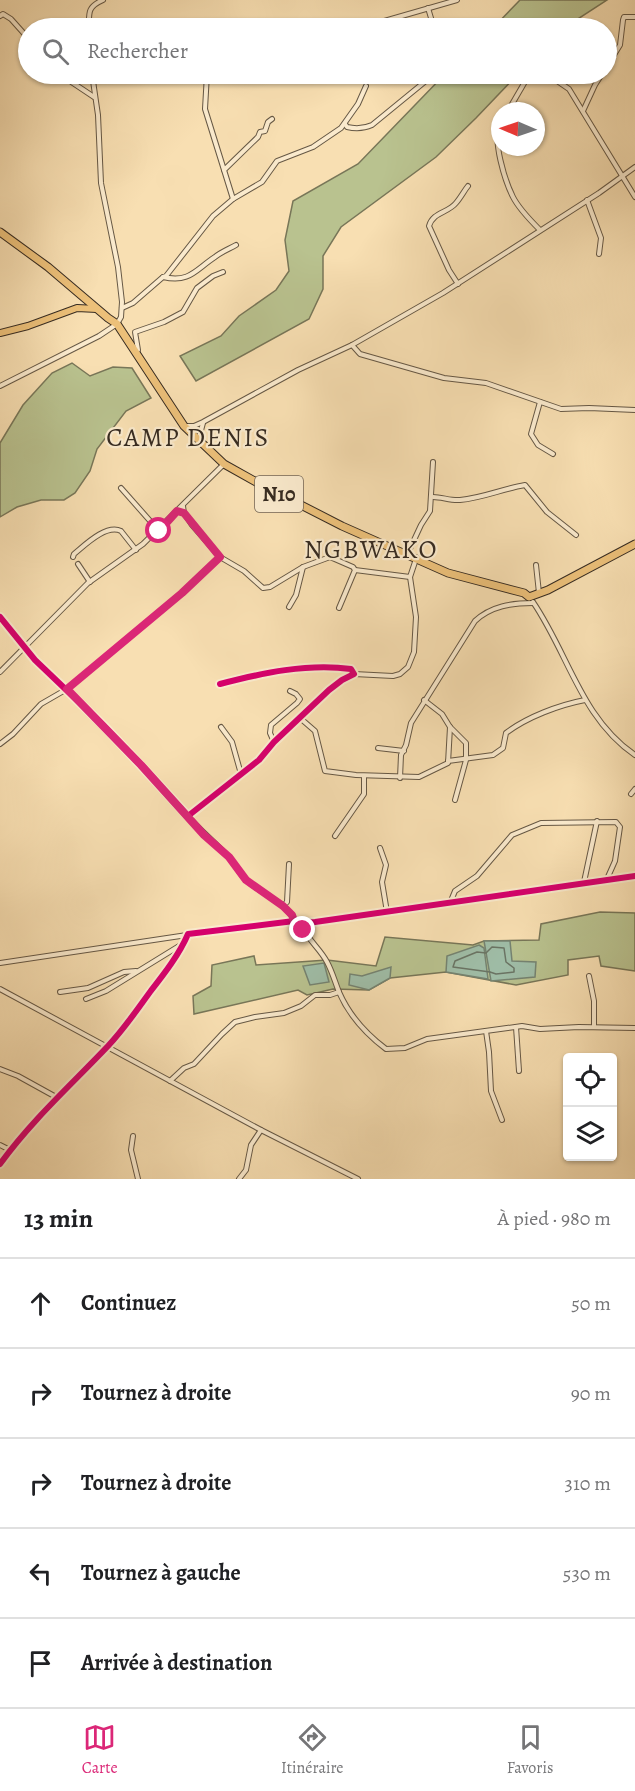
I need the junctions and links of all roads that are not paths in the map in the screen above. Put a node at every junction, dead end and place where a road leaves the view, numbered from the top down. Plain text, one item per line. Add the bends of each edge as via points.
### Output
1 (103, 0) edge
2 (457, 0) edge
3 (428, 8) junction
4 (0, 15) edge
5 (635, 17) edge
6 (90, 18) edge
7 (394, 18) edge
8 (431, 18) edge
9 (18, 27) edge
10 (617, 50) edge
11 (74, 84) edge
12 (93, 84) edge
13 (206, 84) edge
14 (422, 84) edge
15 (524, 84) edge
16 (562, 84) edge
17 (596, 84) edge
18 (366, 86) dead end
19 (95, 98) junction
20 (513, 102) edge
21 (583, 112) junction
22 (272, 119) dead end
23 (345, 124) junction
24 (501, 156) edge
25 (635, 167) edge
26 (224, 170) junction
27 (623, 175) junction
28 (468, 186) dead end
29 (635, 197) edge
30 (233, 200) junction
31 (587, 200) junction
32 (540, 230) junction
33 (0, 232) edge
34 (236, 245) dead end
35 (599, 254) dead end
36 (223, 272) dead end
37 (163, 277) junction
38 (458, 284) junction
39 (82, 295) junction
40 (77, 308) junction
41 (97, 309) junction
42 (122, 309) junction
43 (117, 324) junction
44 (0, 333) edge
45 (352, 345) junction
46 (135, 354) junction
47 (0, 386) edge
48 (540, 402) junction
49 (635, 410) edge
50 (203, 422) junction
51 (184, 426) junction
52 (198, 440) junction
53 (553, 454) dead end
54 (433, 462) dead end
55 (224, 464) junction
56 (121, 488) dead end
57 (432, 497) junction
58 (183, 506) junction
59 (177, 511) junction
60 (184, 513) junction
61 (159, 531) junction
62 (576, 535) dead end
63 (635, 544) edge
64 (136, 550) junction
65 (407, 555) junction
66 (73, 557) dead end
67 (220, 557) junction
68 (416, 560) junction
69 (78, 564) dead end
70 (536, 565) dead end
71 (303, 567) junction
72 (356, 570) junction
73 (410, 577) junction
74 (90, 582) junction
75 (540, 593) junction
76 (531, 600) junction
77 (289, 607) dead end
78 (339, 608) dead end
79 (0, 617) edge
80 (25, 648) junction
81 (0, 672) edge
82 (354, 675) junction
83 (220, 684) dead end
84 (67, 689) junction
85 (290, 691) dead end
86 (424, 700) junction
87 (585, 700) junction
88 (300, 718) junction
89 (221, 727) dead end
90 (450, 727) junction
91 (274, 742) junction
92 (0, 744) edge
93 (378, 748) dead end
94 (404, 750) junction
95 (635, 755) edge
96 (448, 760) junction
97 (466, 760) junction
98 (241, 774) junction
99 (364, 776) junction
100 (400, 778) junction
101 (635, 789) edge
102 (632, 794) dead end
103 (455, 800) dead end
104 (188, 816) junction
105 (597, 821) junction
106 (335, 836) dead end
107 (380, 848) dead end
108 (289, 864) dead end
109 (635, 876) edge
110 (607, 879) junction
111 (584, 882) junction
112 (449, 903) junction
113 (283, 906) junction
114 (387, 912) junction
115 (294, 921) junction
116 (301, 923) junction
117 (188, 934) junction
118 (184, 942) junction
119 (0, 963) edge
120 (138, 971) junction
121 (589, 976) dead end
122 (0, 989) edge
123 (60, 992) dead end
124 (339, 992) junction
125 (86, 999) dead end
126 (516, 1027) junction
127 (594, 1027) junction
128 (635, 1028) edge
129 (486, 1031) junction
130 (107, 1047) junction
131 (0, 1069) edge
132 (519, 1071) dead end
133 (170, 1081) junction
134 (56, 1097) junction
135 (502, 1120) dead end
136 (261, 1130) junction
137 (133, 1136) dead end
138 (0, 1144) edge
139 (10, 1150) junction
140 (0, 1164) edge
141 (138, 1179) edge
142 (239, 1179) edge
143 (358, 1179) edge

1 - 6 street via 90,9
2 - 3 street
3 - 7 street
3 - 8 street
4 - 9 street
5 - 10 street via 624,17
11 - 19 street
12 - 19 street
13 - 26 street via 205,109
14 - 23 street via 372,125 356,129
15 - 20 street
16 - 21 street
17 - 21 street
18 - 23 street
19 - 42 street via 101,183
21 - 27 street
22 - 26 street via 265,131
23 - 30 street via 313,147 278,161 262,182
24 - 32 street via 517,204
25 - 27 street
26 - 30 street
27 - 29 street
27 - 31 street
28 - 38 street via 456,203 438,214 429,226
30 - 37 street via 213,216
31 - 32 street
31 - 35 street via 601,238
32 - 38 street
33 - 39 highway, N10
34 - 37 street via 189,277
36 - 46 street via 197,288 183,312 135,332
37 - 42 street
38 - 45 street
39 - 40 main road
39 - 41 highway, N10
40 - 41 main road
40 - 44 main road
41 - 43 highway, N10
42 - 43 street
43 - 46 highway, N10
43 - 47 street
45 - 48 street via 360,354 444,378 486,383
45 - 50 street
46 - 51 highway, N10
48 - 49 street via 561,409
48 - 53 street via 531,434 538,445
50 - 51 street
50 - 52 street
51 - 52 highway, N10
52 - 55 highway, N10
54 - 57 street
55 - 58 street
55 - 65 highway, N10
56 - 61 street
57 - 62 street via 457,501 525,485 547,512
57 - 65 street via 430,511
58 - 59 street
58 - 60 street
59 - 60 street
59 - 61 street
60 - 67 street
61 - 64 street
63 - 75 highway
64 - 66 street via 121,531 111,530 93,539
64 - 74 street
65 - 68 highway, N10
67 - 71 street via 263,588
67 - 84 street
68 - 73 street
68 - 76 highway, N10 via 448,573 524,593
69 - 74 street
70 - 75 street
71 - 72 street via 334,557
71 - 77 street
72 - 73 street
72 - 78 street
73 - 82 street via 416,617 414,652 408,667 393,676
74 - 80 street
75 - 76 highway
76 - 86 street via 506,604 480,617
76 - 87 street via 556,639
79 - 80 street
80 - 81 street
80 - 84 street
82 - 83 street via 351,669 331,666 293,669
82 - 88 street via 329,690
84 - 92 street via 41,704
84 - 104 street
85 - 91 street via 300,699 271,726
86 - 90 street via 442,714
86 - 94 street via 411,723
87 - 95 street via 605,730
87 - 97 street via 514,726 506,733 503,748 493,755
88 - 91 street
88 - 99 street via 315,731 325,771
89 - 98 street via 232,742
90 - 96 street
90 - 97 street via 466,742
91 - 98 street
93 - 94 street
94 - 100 street
96 - 97 street
96 - 100 street via 444,766 419,777
97 - 103 street
98 - 104 street
99 - 100 street
99 - 106 street via 364,794
101 - 102 street
104 - 113 street via 246,880
105 - 110 street via 616,822 620,827 615,861
105 - 111 street
105 - 112 street via 541,823 512,835 477,876 454,891
107 - 114 street via 386,865 382,882
108 - 113 street via 287,902
109 - 110 street
110 - 111 street
111 - 112 street
112 - 114 street
113 - 115 street
114 - 116 street
115 - 116 street
115 - 117 street
116 - 124 street via 327,962
117 - 118 street
117 - 119 street
118 - 120 street
118 - 130 street
120 - 123 street via 124,972 88,988
120 - 125 street
121 - 127 street
122 - 130 street
124 - 129 street via 360,1025 386,1049
124 - 133 street via 315,995 284,1013 235,1023 194,1064
126 - 127 street
126 - 129 street
126 - 132 street
127 - 128 street
129 - 135 street via 491,1091
130 - 133 street
130 - 134 street
131 - 134 street
133 - 136 street
134 - 139 street
136 - 142 street
136 - 143 street
137 - 141 street via 131,1150
138 - 139 street
139 - 140 street

